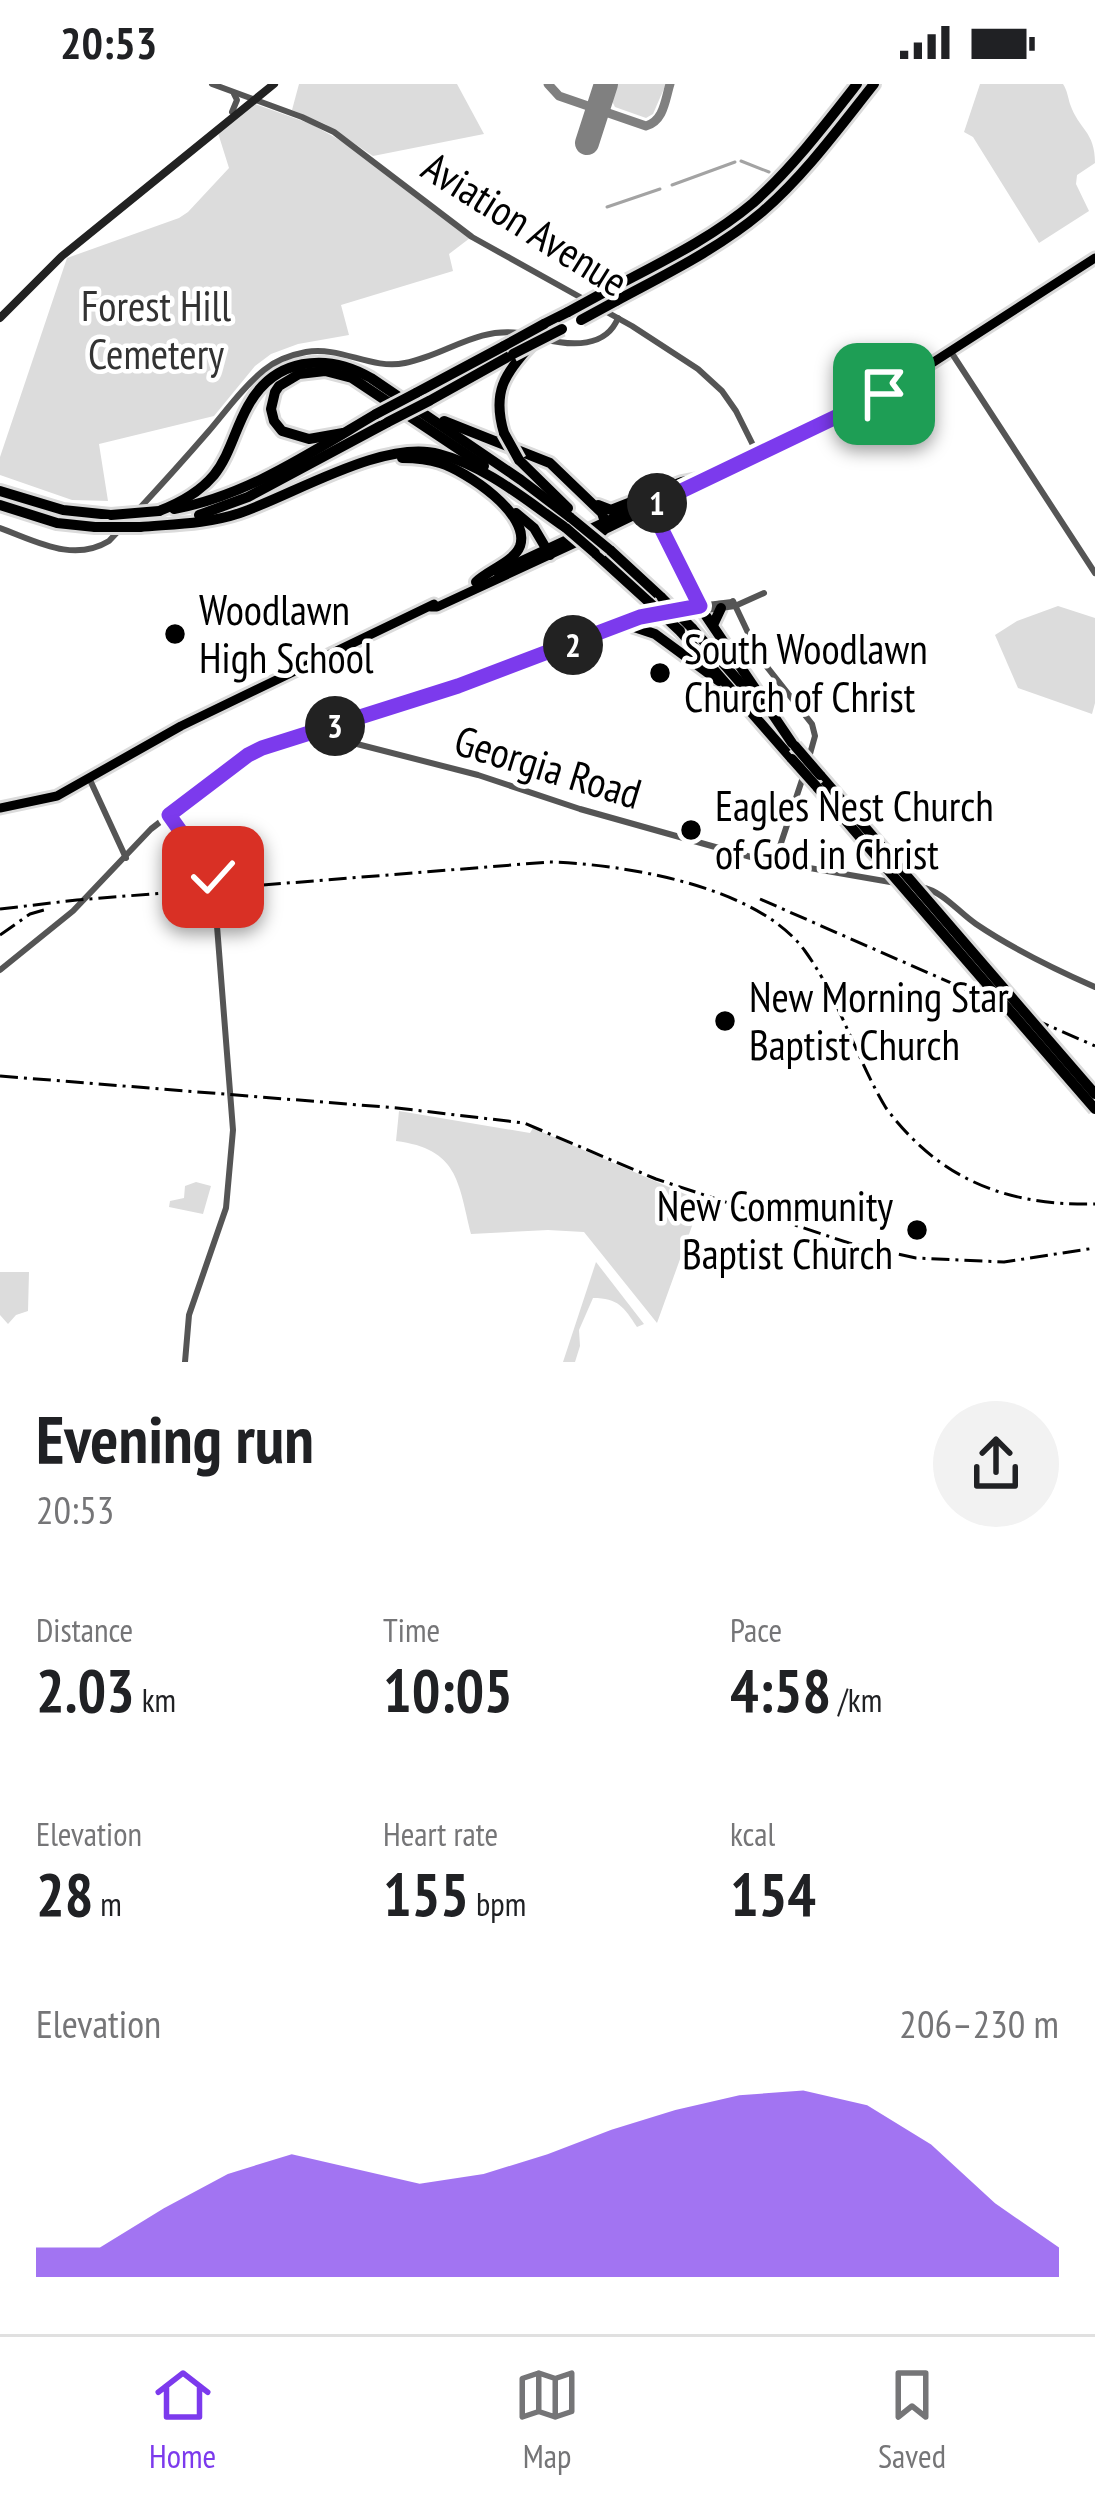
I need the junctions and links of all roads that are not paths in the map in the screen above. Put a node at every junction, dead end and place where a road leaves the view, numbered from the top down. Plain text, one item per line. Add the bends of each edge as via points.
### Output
1 (212, 84) edge
2 (271, 84) edge
3 (857, 84) edge
4 (874, 84) edge
5 (226, 89) junction
6 (256, 97) junction
7 (267, 104) joint
8 (232, 112) junction
9 (744, 218) junction
10 (1095, 258) edge
11 (0, 314) edge
12 (618, 318) junction
13 (513, 352) junction
14 (950, 352) junction
15 (424, 405) junction
16 (344, 433) junction
17 (758, 455) junction
18 (358, 464) junction
19 (708, 477) junction
20 (0, 491) edge
21 (593, 502) junction
22 (503, 506) junction
23 (650, 506) junction
24 (0, 509) edge
25 (159, 512) junction
26 (554, 519) junction
27 (571, 520) junction
28 (144, 526) junction
29 (604, 526) junction
30 (0, 528) edge
31 (548, 552) junction
32 (1095, 573) edge
33 (476, 581) junction
34 (730, 605) junction
35 (431, 607) junction
36 (656, 608) junction
37 (701, 608) junction
38 (712, 625) junction
39 (631, 626) junction
40 (686, 630) junction
41 (655, 634) junction
42 (571, 646) junction
43 (752, 711) junction
44 (314, 733) junction
45 (793, 749) junction
46 (89, 779) junction
47 (0, 808) edge
48 (169, 815) junction
49 (126, 858) junction
50 (775, 862) junction
51 (888, 862) junction
52 (0, 970) edge
53 (1095, 986) edge
54 (1095, 1094) edge
55 (1095, 1109) edge
56 (185, 1362) edge

1 - 5 street
2 - 6 main road
3 - 9 highway
4 - 9 highway via 795,179
5 - 6 street
5 - 8 street via 237,97
6 - 7 main road
6 - 8 main road
6 - 11 main road
7 - 12 street, Aviation Avenue via 334,132 472,237
8 - 11 main road via 58,254
9 - 13 highway, bridge via 689,261
9 - 13 highway, bridge via 544,324
10 - 14 main road
12 - 17 street, Aviation Avenue via 722,391
12 - 30 street via 610,334 584,344 491,332 398,364 317,351 279,360 101,546 70,552
13 - 15 highway
13 - 16 highway, bridge
13 - 27 highway, bridge via 501,388 504,433
14 - 17 main road
14 - 32 street
15 - 21 highway via 550,463
15 - 25 highway via 349,366 296,366 257,391 212,477
15 - 27 highway
15 - 28 highway, bridge via 232,505
16 - 25 highway via 216,499
16 - 26 highway via 309,439 282,431 272,415 275,392 307,371 352,378
17 - 19 main road
18 - 22 highway via 441,463
18 - 26 highway via 392,452 435,452
18 - 28 highway via 234,515
19 - 21 highway via 611,510
19 - 23 main road
20 - 25 highway, bridge via 63,510
21 - 29 highway
22 - 31 highway via 534,528
22 - 33 highway via 519,525 519,548
23 - 29 main road
23 - 37 main road
24 - 28 highway, bridge via 40,524
26 - 27 highway, bridge
27 - 36 highway, bridge
29 - 31 main road
31 - 33 main road
31 - 35 main road
33 - 35 main road
34 - 37 street
34 - 37 street
34 - 38 highway
34 - 50 street via 815,734
35 - 46 main road via 182,725
36 - 37 main road
36 - 39 street
36 - 40 highway, bridge
36 - 41 highway
36 - 42 street
37 - 38 highway
38 - 45 highway
39 - 41 highway
39 - 42 street
40 - 43 highway
40 - 45 highway
41 - 43 highway
42 - 44 street
43 - 45 highway
44 - 48 street via 248,755
44 - 50 street, Georgia Road
45 - 51 highway, bridge
46 - 47 main road via 51,799
46 - 49 street
48 - 49 street
48 - 56 street via 212,872 233,1126 225,1213 189,1315
49 - 52 street
50 - 53 street, Georgia Road via 930,889 974,923
51 - 54 highway, bridge
51 - 55 highway, bridge

